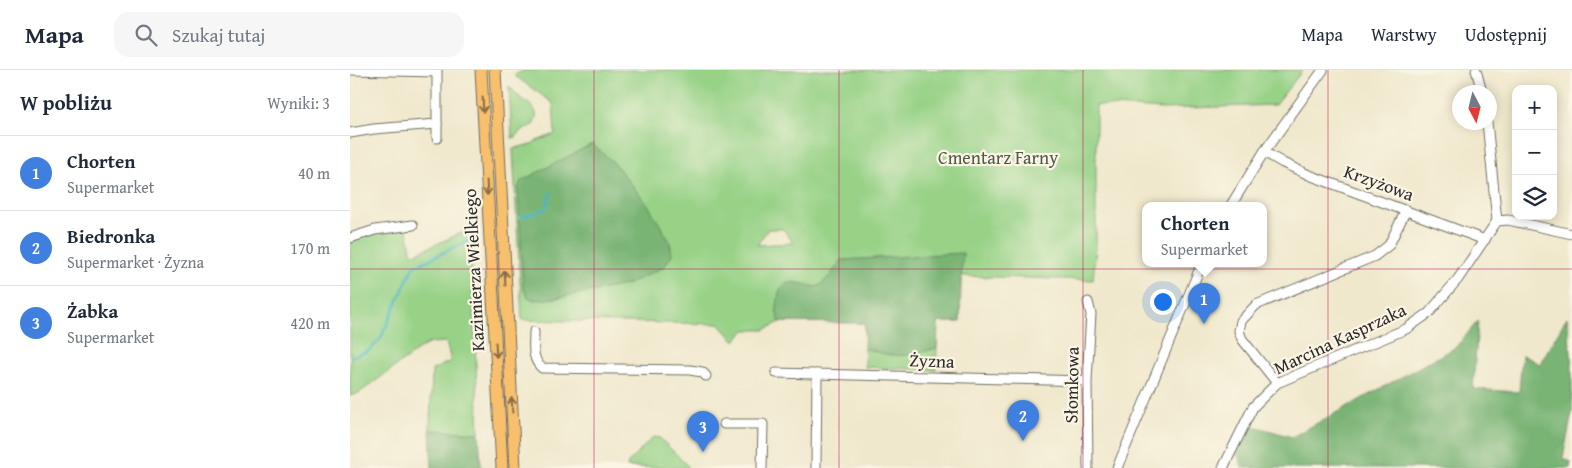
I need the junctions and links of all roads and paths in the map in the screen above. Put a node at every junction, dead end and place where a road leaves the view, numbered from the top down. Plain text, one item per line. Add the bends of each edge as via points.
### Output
1 (350, 70) edge
2 (481, 70) edge
3 (495, 70) edge
4 (1323, 70) edge
5 (1476, 70) edge
6 (436, 71) edge
7 (1480, 85) edge
8 (436, 124) junction
9 (1488, 130) edge
10 (350, 133) edge
11 (437, 138) dead end
12 (484, 140) junction
13 (498, 142) junction
14 (1264, 152) junction
15 (1233, 202) edge
16 (1406, 210) junction
17 (1497, 222) junction
18 (413, 225) dead end
19 (1572, 234) edge
20 (350, 238) edge
21 (1486, 240) junction
22 (1200, 267) edge
23 (1088, 302) dead end
24 (534, 332) dead end
25 (776, 373) dead end
26 (817, 374) junction
27 (706, 376) dead end
28 (498, 379) junction
29 (510, 379) junction
30 (1087, 381) junction
31 (1277, 383) junction
32 (724, 424) dead end
33 (502, 468) edge
34 (515, 468) edge
35 (762, 468) edge
36 (816, 468) edge
37 (1088, 468) edge
38 (1117, 468) edge
39 (1223, 468) edge

1 - 6 street
2 -> 12 main road, Kazimierza Wielkiego
3 - 13 main road, Kazimierza Wielkiego
4 - 14 street
5 - 7 street
6 - 8 street
8 - 10 street
8 - 11 street
9 - 17 street
12 - 13 main road
12 -> 28 main road, Kazimierza Wielkiego
29 -> 13 main road, Kazimierza Wielkiego
14 - 15 street
14 - 16 street, Krzyżowa via 1309,175
16 - 21 street, Krzyżowa
16 - 31 street via 1389,245 1375,256 1256,305 1241,321 1239,331 1242,339
17 - 19 street via 1508,220
17 - 21 street, Marcina Kasprzaka
18 - 20 street via 375,230
21 - 31 street, Marcina Kasprzaka via 1443,298 1429,313 1406,329
22 - 38 street
23 - 30 street, Słomkowa via 1091,314
24 - 27 street via 535,359 542,368 690,370
25 - 26 street, Żyzna
26 - 30 street, Żyzna
26 - 36 street
28 - 29 main road via 500,375 507,374
28 - 33 main road, Kazimierza Wielkiego
34 -> 29 main road, Kazimierza Wielkiego
30 - 37 street, Słomkowa
31 - 39 street, Marcina Kasprzaka via 1254,407
32 - 35 street via 763,424

